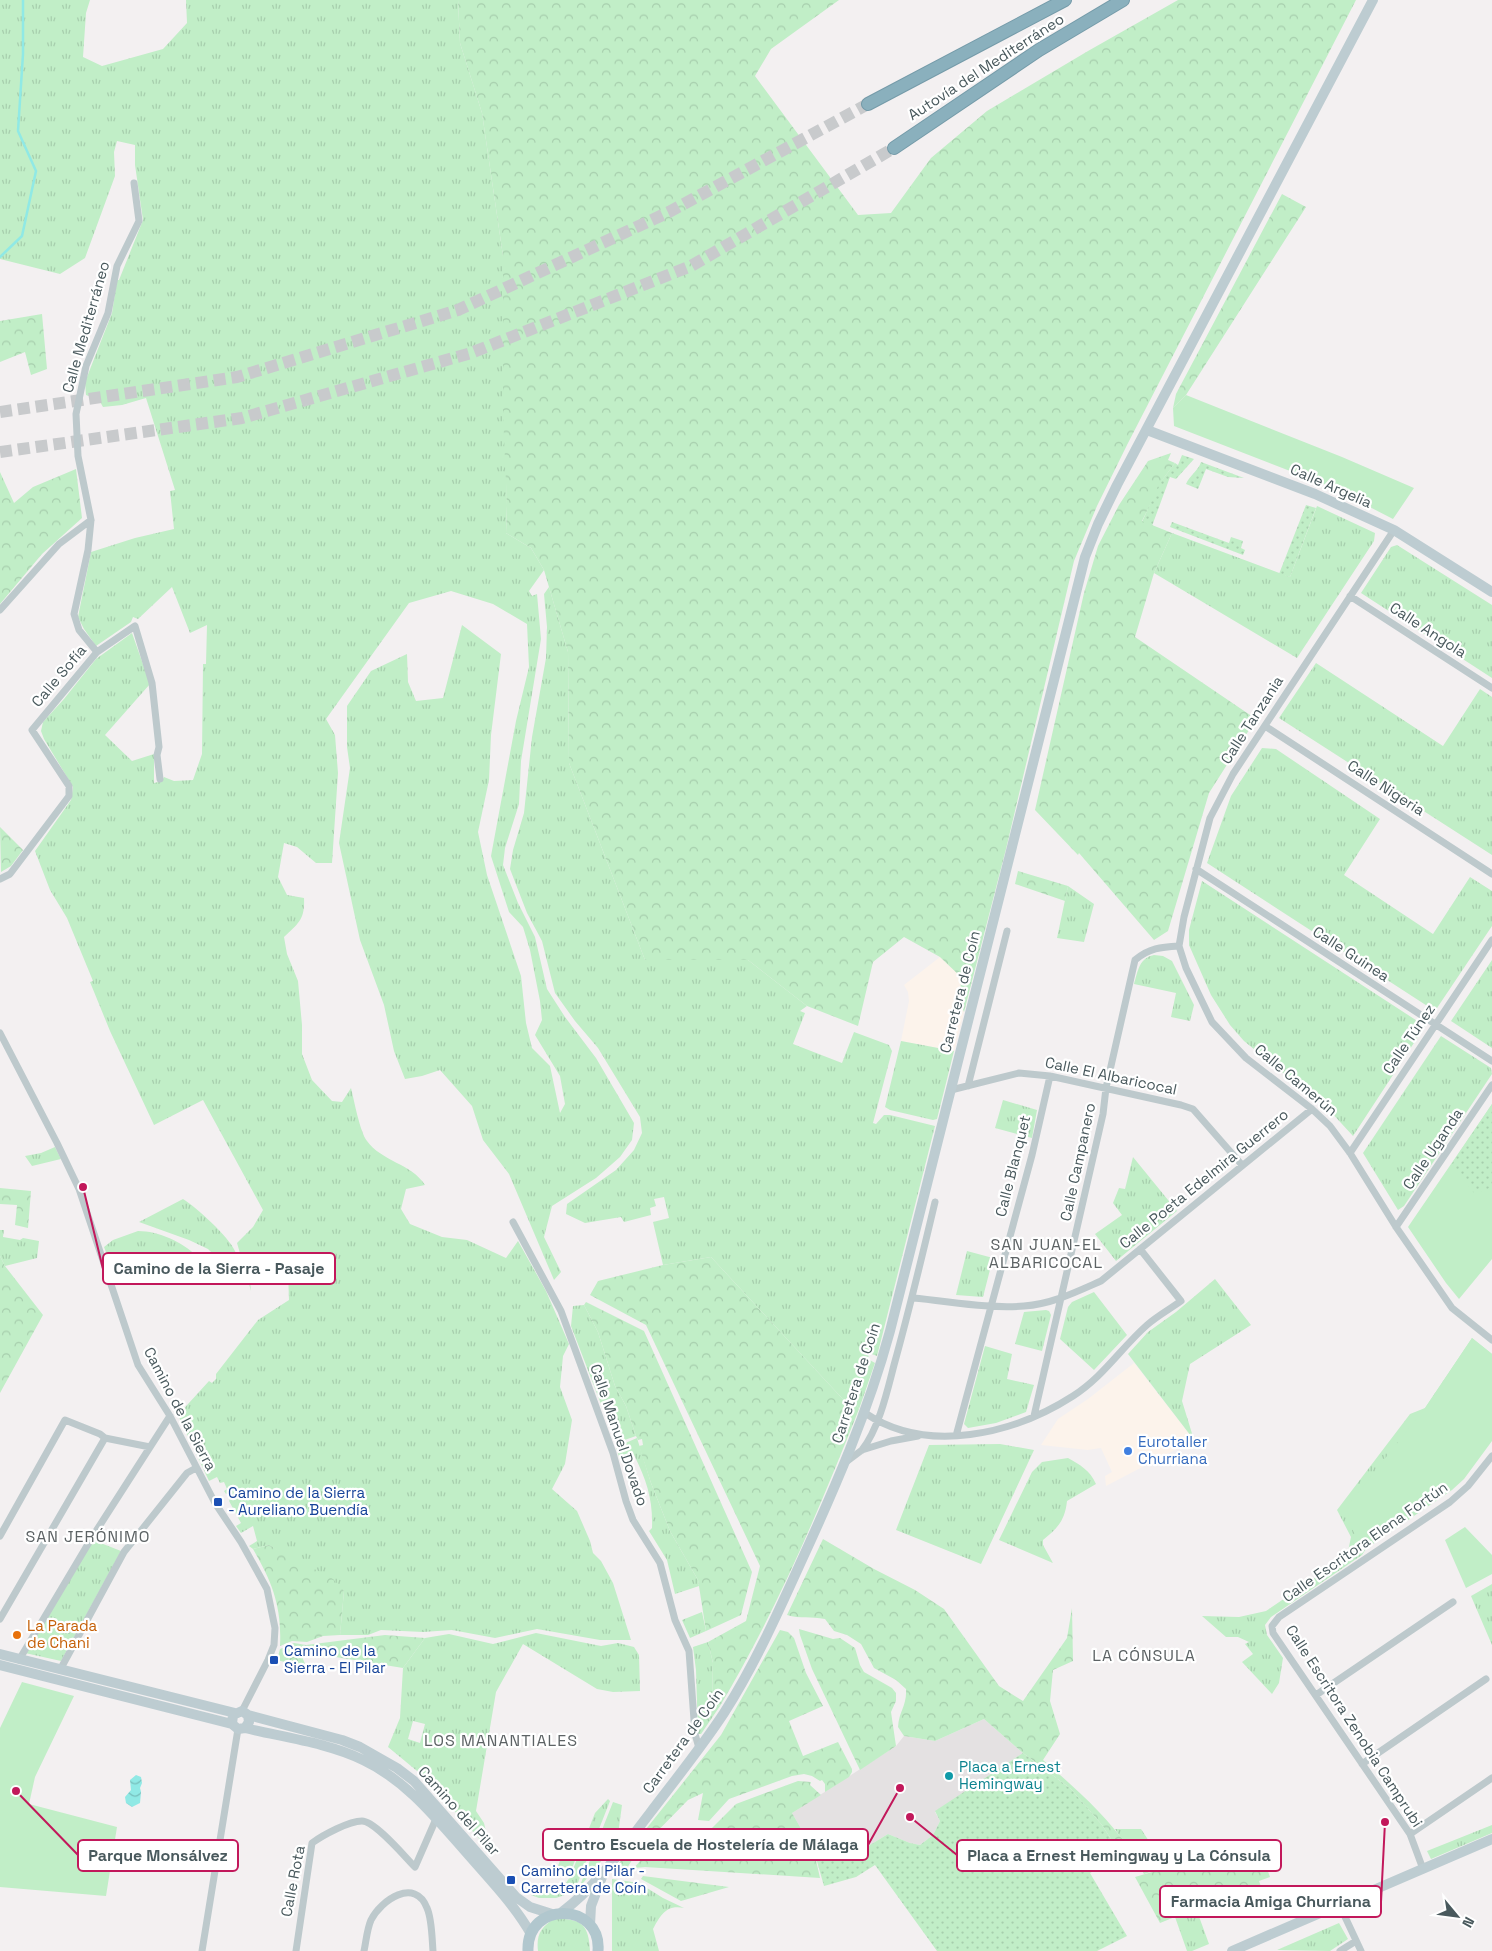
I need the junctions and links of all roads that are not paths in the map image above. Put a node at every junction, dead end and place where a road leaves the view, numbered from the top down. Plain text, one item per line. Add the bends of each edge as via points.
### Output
1 (1066, 0) edge
2 (1123, 0) edge
3 (1373, 0) edge
4 (868, 104) tunnel mouth
5 (894, 148) tunnel mouth
6 (134, 183) dead end
7 (1147, 430) junction
8 (91, 520) junction
9 (1394, 530) junction
10 (1492, 592) edge
11 (1350, 596) junction
12 (0, 610) edge
13 (97, 652) junction
14 (1492, 688) edge
15 (1265, 726) junction
16 (160, 779) dead end
17 (1196, 870) junction
18 (1492, 874) edge
19 (0, 879) edge
20 (1007, 931) dead end
21 (1492, 940) edge
22 (1179, 946) junction
23 (1436, 1024) junction
24 (0, 1033) edge
25 (1492, 1061) edge
26 (1050, 1076) junction
27 (1492, 1085) edge
28 (968, 1086) junction
29 (1106, 1088) junction
30 (951, 1090) junction
31 (1312, 1109) junction
32 (1350, 1153) junction
33 (1242, 1165) junction
34 (934, 1202) dead end
35 (513, 1222) dead end
36 (1396, 1228) junction
37 (1140, 1249) junction
38 (913, 1298) junction
39 (1062, 1298) junction
40 (990, 1306) junction
41 (1492, 1340) edge
42 (865, 1413) junction
43 (170, 1416) junction
44 (1034, 1416) junction
45 (876, 1421) junction
46 (923, 1435) junction
47 (956, 1436) junction
48 (105, 1438) junction
49 (150, 1447) junction
50 (862, 1450) junction
51 (1492, 1456) edge
52 (846, 1462) junction
53 (196, 1468) junction
54 (0, 1536) edge
55 (1453, 1602) dead end
56 (0, 1620) edge
57 (1272, 1626) joint
58 (0, 1654) edge
59 (18, 1660) junction
60 (0, 1665) edge
61 (60, 1670) junction
62 (1486, 1679) dead end
63 (1316, 1695) junction
64 (242, 1713) junction
65 (238, 1727) junction
66 (699, 1748) junction
67 (1362, 1764) junction
68 (1492, 1778) edge
69 (436, 1819) junction
70 (1410, 1834) junction
71 (1492, 1839) edge
72 (1423, 1870) junction
73 (604, 1872) junction
74 (1339, 1904) junction
75 (557, 1913) junction
76 (590, 1925) junction
77 (531, 1934) junction
78 (1356, 1941) junction
79 (202, 1951) edge
80 (296, 1951) edge
81 (364, 1951) edge
82 (433, 1951) edge
83 (528, 1951) edge
84 (598, 1951) edge
85 (1232, 1951) edge
86 (1340, 1951) edge
87 (1361, 1951) edge

1 - 4 highway, Autovía del Mediterráneo
2 - 5 highway, Autovía del Mediterráneo via 1039,50
3 - 7 street, Carretera de Coín
6 - 8 street, Calle Mediterráneo via 139,221 117,266 108,313 86,366 76,414 78,456
7 - 9 street, Calle Argelia via 1315,494
7 - 30 street, Carretera de Coín via 1098,524 1085,557
8 - 12 street via 59,544
8 - 13 street, Calle Mediterráneo via 74,614 79,630
9 - 10 street, Calle Argelia
9 - 11 street, Calle Tanzania
11 - 14 street, Calle Angola
11 - 15 street, Calle Tanzania
13 - 16 street, Calle Sofía via 135,626 152,683
13 - 19 street, Calle Sofía via 32,730 68,786 69,796 10,874
15 - 17 street, Calle Tanzania via 1210,818
15 - 18 street, Calle Nigeria
17 - 22 street, Calle Tanzania via 1180,930
17 - 23 street, Calle Guinea
20 - 28 street
21 - 23 street, Calle Túnez
22 - 29 street, Calle Campanero via 1155,947 1135,960
22 - 31 street, Calle Camerún via 1212,1022 1246,1058
23 - 25 street, Calle Guinea
23 - 32 street, Calle Túnez
24 - 43 street, Camino de la Sierra via 78,1186 138,1365
26 - 28 street, Calle El Albaricocal via 1019,1073
26 - 29 street, Calle El Albaricocal
26 - 40 street, Calle Blanquet via 1032,1155
27 - 36 street, Calle Uganda
28 - 30 street, Calle El Albaricocal
29 - 33 street, Calle El Albaricocal via 1194,1109
29 - 39 street, Calle Campanero
30 - 42 street, Carretera de Coín via 890,1331
31 - 32 street, Calle Camerún via 1330,1126
31 - 33 street, Calle Poeta Edelmira Guerrero
32 - 36 street, Calle Camerún
33 - 37 street, Calle Poeta Edelmira Guerrero
34 - 38 street, Carretera de Coín
35 - 66 street, Calle Manuel Dovado via 561,1311 613,1453 633,1520 660,1562 675,1620 689,1651 695,1734
36 - 41 street, Calle Camerún via 1452,1308
37 - 39 street, Calle Poeta Edelmira Guerrero via 1101,1281
37 - 44 street via 1181,1301 1147,1325 1104,1372 1073,1396
38 - 40 street, Calle Poeta Edelmira Guerrero
38 - 45 street, Carretera de Coín
39 - 40 street, Calle Poeta Edelmira Guerrero via 1024,1306
39 - 44 street, Calle Campanero
40 - 47 street, Calle Blanquet
42 - 45 street
42 - 52 street, Carretera de Coín
43 - 49 street
43 - 53 street, Camino de la Sierra
44 - 47 street via 992,1430
45 - 46 street via 890,1428
45 - 50 street, Carretera de Coín via 871,1438
46 - 47 street
46 - 50 street
48 - 49 street
48 - 54 street via 65,1420
48 - 56 street
49 - 59 street
50 - 52 street
51 - 57 street, Calle Escritora Elena Fortún via 1468,1486 1450,1502 1279,1618
52 - 66 street, Carretera de Coín via 766,1640 724,1713
53 - 61 street via 187,1473 124,1552
53 - 64 street, Camino de la Sierra via 260,1574 271,1604 274,1645
55 - 63 street
57 - 63 street, Calle Escritora Zenobia Camprubi
58 - 59 street, Camino del Pilar
59 - 61 street, Camino del Pilar
60 - 65 street, Camino del Pilar
61 - 64 street, Camino del Pilar
62 - 67 street
63 - 67 street, Calle Escritora Zenobia Camprubi
64 - 65 street via 232,1718
64 - 65 street via 250,1722
64 - 75 street, Camino del Pilar via 342,1740 382,1758 414,1781 516,1897 530,1906
65 - 69 street, Camino del Pilar via 362,1759 387,1772 407,1788
65 - 79 street
66 - 73 street, Carretera de Coín
67 - 70 street, Calle Escritora Zenobia Camprubi
68 - 70 street
69 - 77 street, Camino del Pilar via 520,1913
69 - 80 street, Calle Rota via 415,1867 373,1826 363,1821 341,1827 312,1843
70 - 72 street, Calle Escritora Zenobia Camprubi
71 - 72 street
72 - 74 street
73 - 75 street, Carretera de Coín via 580,1898
73 - 76 street, Carretera de Coín via 591,1906
74 - 78 street
74 - 85 street
75 - 76 main road via 577,1915
75 - 77 main road via 544,1918
76 - 84 main road via 596,1934
77 - 83 main road
78 - 86 street
78 - 87 street
81 - 82 street via 371,1920 394,1895 402,1893 421,1899 427,1908

